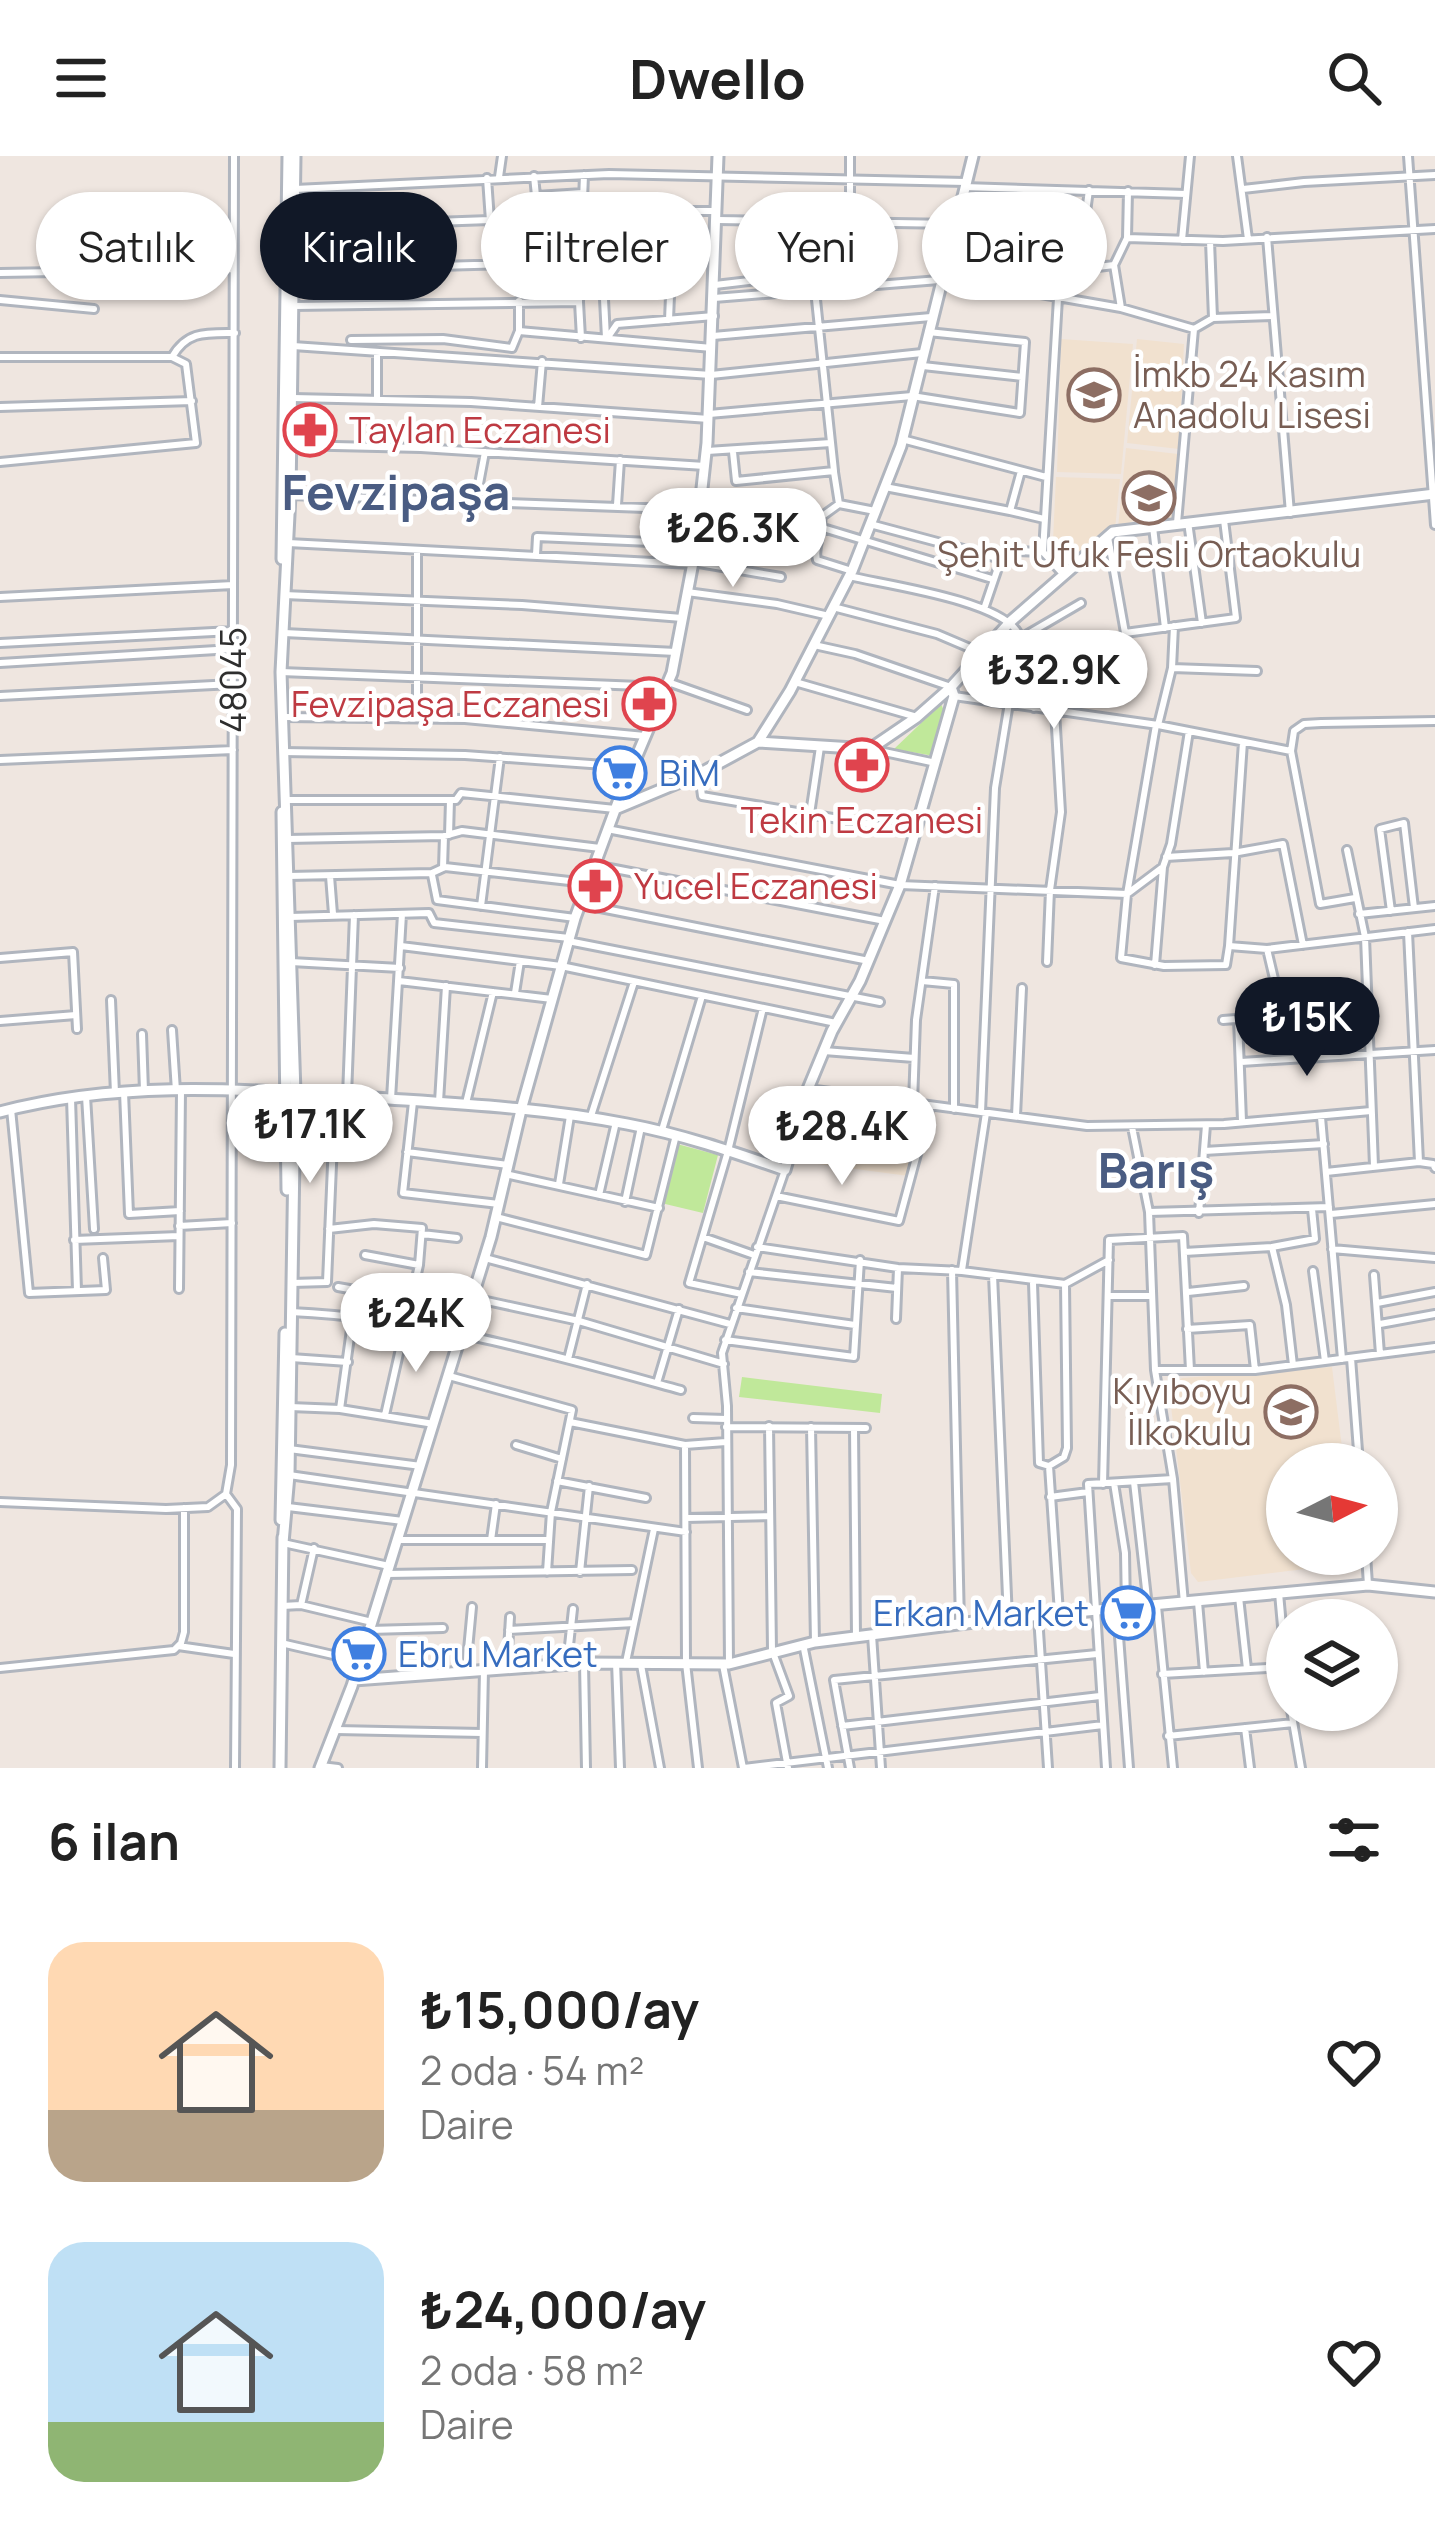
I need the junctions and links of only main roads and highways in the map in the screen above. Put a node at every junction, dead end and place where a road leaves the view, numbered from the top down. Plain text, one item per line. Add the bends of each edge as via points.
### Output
1 (292, 156) edge
2 (718, 156) edge
3 (973, 156) edge
4 (1434, 494) edge
5 (284, 595) junction
6 (952, 692) junction
7 (758, 742) junction
8 (284, 800) junction
9 (615, 809) junction
10 (290, 1093) junction
11 (521, 1110) junction
12 (6, 1111) edge
13 (283, 1543) junction
14 (1435, 1592) edge
15 (354, 1680) junction
16 (320, 1767) edge
17 (280, 1768) edge

1 - 5 main road
1 - 5 main road
2 - 9 main road via 709,417 693,563 667,684
3 - 7 main road via 885,487 850,573
4 - 6 main road via 1108,537 1010,622
5 - 8 main road
6 - 7 main road via 870,749
6 - 11 main road via 900,885 808,1089 785,1170 641,1127
7 - 9 main road
8 - 10 main road
8 - 10 main road
9 - 11 main road via 574,918
10 - 11 main road
10 - 12 main road via 119,1092
10 - 13 main road
10 - 13 main road
11 - 15 main road via 473,1298
13 - 17 main road
14 - 15 main road via 1368,1585 1008,1619 809,1643 726,1664 584,1663
15 - 16 main road

